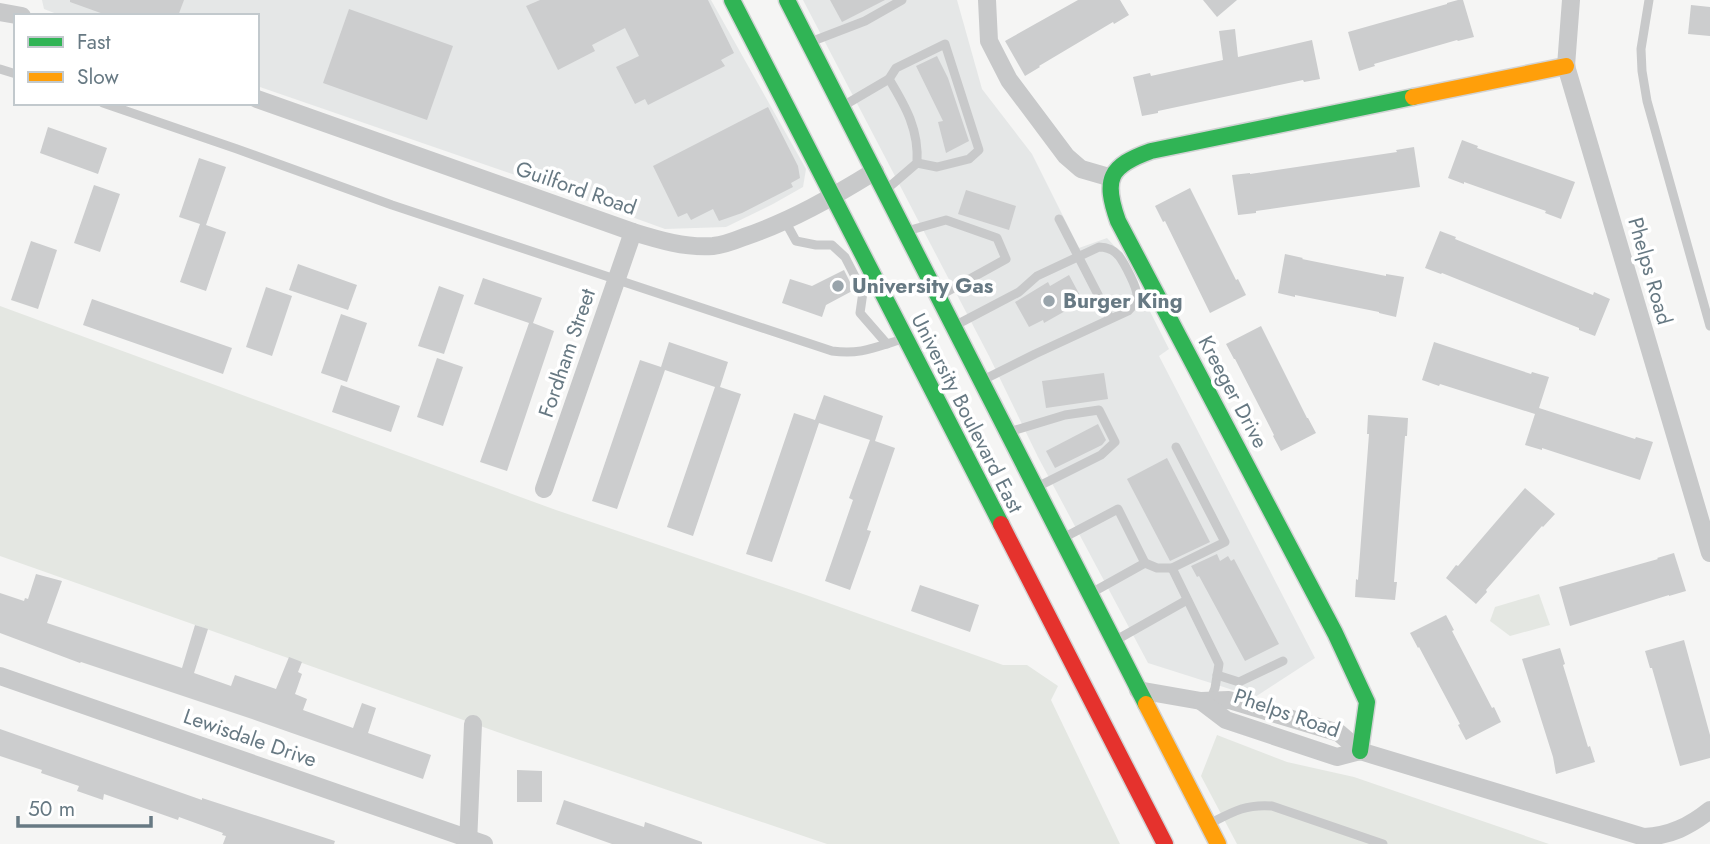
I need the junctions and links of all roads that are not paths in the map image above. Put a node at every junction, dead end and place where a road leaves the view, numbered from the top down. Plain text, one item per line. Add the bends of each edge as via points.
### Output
1 (732, 0) edge
2 (902, 0) edge
3 (987, 0) edge
4 (1571, 0) edge
5 (1648, 0) edge
6 (793, 2) edge
7 (808, 43) junction
8 (1566, 66) junction
9 (889, 79) junction
10 (259, 100) edge
11 (109, 105) edge
12 (842, 107) junction
13 (917, 163) junction
14 (875, 172) junction
15 (1112, 178) junction
16 (884, 191) junction
17 (832, 198) junction
18 (1059, 219) dead end
19 (785, 221) junction
20 (905, 231) junction
21 (633, 232) junction
22 (1078, 258) junction
23 (616, 280) junction
24 (938, 296) junction
25 (1110, 318) junction
26 (1710, 326) edge
27 (953, 327) junction
28 (905, 339) junction
29 (887, 344) junction
30 (980, 382) junction
31 (1006, 433) junction
32 (1177, 447) dead end
33 (1035, 488) junction
34 (544, 489) dead end
35 (1060, 539) junction
36 (1710, 553) edge
37 (1145, 563) junction
38 (1172, 569) junction
39 (1088, 594) junction
40 (1187, 600) junction
41 (1113, 642) junction
42 (1283, 660) dead end
43 (1217, 675) junction
44 (0, 676) edge
45 (1138, 690) junction
46 (1206, 701) junction
47 (473, 724) dead end
48 (1360, 751) junction
49 (1710, 810) edge
50 (1208, 825) junction
51 (474, 842) edge
52 (1165, 844) edge
53 (1218, 844) edge
54 (1383, 844) edge

1 - 17 main road, University Boulevard East
2 - 7 lane
3 - 15 street via 989,41 1009,80 1066,156 1082,169
4 - 8 street, Phelps Road
5 - 26 lane via 1641,49 1647,101
6 - 7 main road, University Boulevard East
7 - 12 main road, University Boulevard East
8 - 15 main road via 1151,151 1124,161
8 - 36 street, Phelps Road
9 - 12 lane
9 - 13 lane via 915,132
9 - 13 lane via 896,68 945,44 979,150 970,159 937,167
10 - 21 street, Guilford Road
11 - 23 lane
12 - 14 main road, University Boulevard East
13 - 16 lane
14 - 16 main road, University Boulevard East
14 - 17 street, Guilford Road
15 - 48 main road, Kreeger Drive via 1109,191 1118,220 1302,568 1367,702
16 - 20 main road, University Boulevard East
17 - 19 street, Guilford Road
17 - 28 main road, University Boulevard East
18 - 22 lane
19 - 21 street, Guilford Road via 716,246 667,243
19 - 29 lane via 796,242 832,245 845,257 863,292 860,313
20 - 24 main road, University Boulevard East
20 - 24 lane via 946,220 997,238 1006,258
21 - 23 street, Fordham Street
22 - 25 lane
22 - 25 lane via 1107,247 1118,254 1134,284 1133,306
22 - 27 lane via 1037,276 1019,292
23 - 29 lane via 832,351 862,352
23 - 34 street, Fordham Street
24 - 27 main road, University Boulevard East
25 - 30 lane
27 - 30 main road, University Boulevard East
28 - 29 lane
28 - 52 main road, University Boulevard East
30 - 31 main road, University Boulevard East
31 - 33 main road, University Boulevard East
31 - 33 lane via 1099,410 1115,442 1101,455
32 - 38 lane via 1225,541
33 - 35 main road, University Boulevard East
35 - 37 lane via 1118,509
35 - 39 main road, University Boulevard East
37 - 38 lane
37 - 39 lane
38 - 40 lane
39 - 41 main road, University Boulevard East
40 - 41 lane
40 - 43 lane via 1219,664
41 - 45 main road, University Boulevard East
42 - 43 lane via 1239,682
43 - 46 lane
44 - 51 street, Lewisdale Drive
45 - 46 street, Phelps Road
45 - 50 main road, University Boulevard East
46 - 48 street, Phelps Road via 1229,700 1339,733
47 - 51 street
48 - 49 street, Phelps Road via 1644,837 1675,832
50 - 53 main road, University Boulevard East
50 - 54 lane via 1238,809 1272,806

